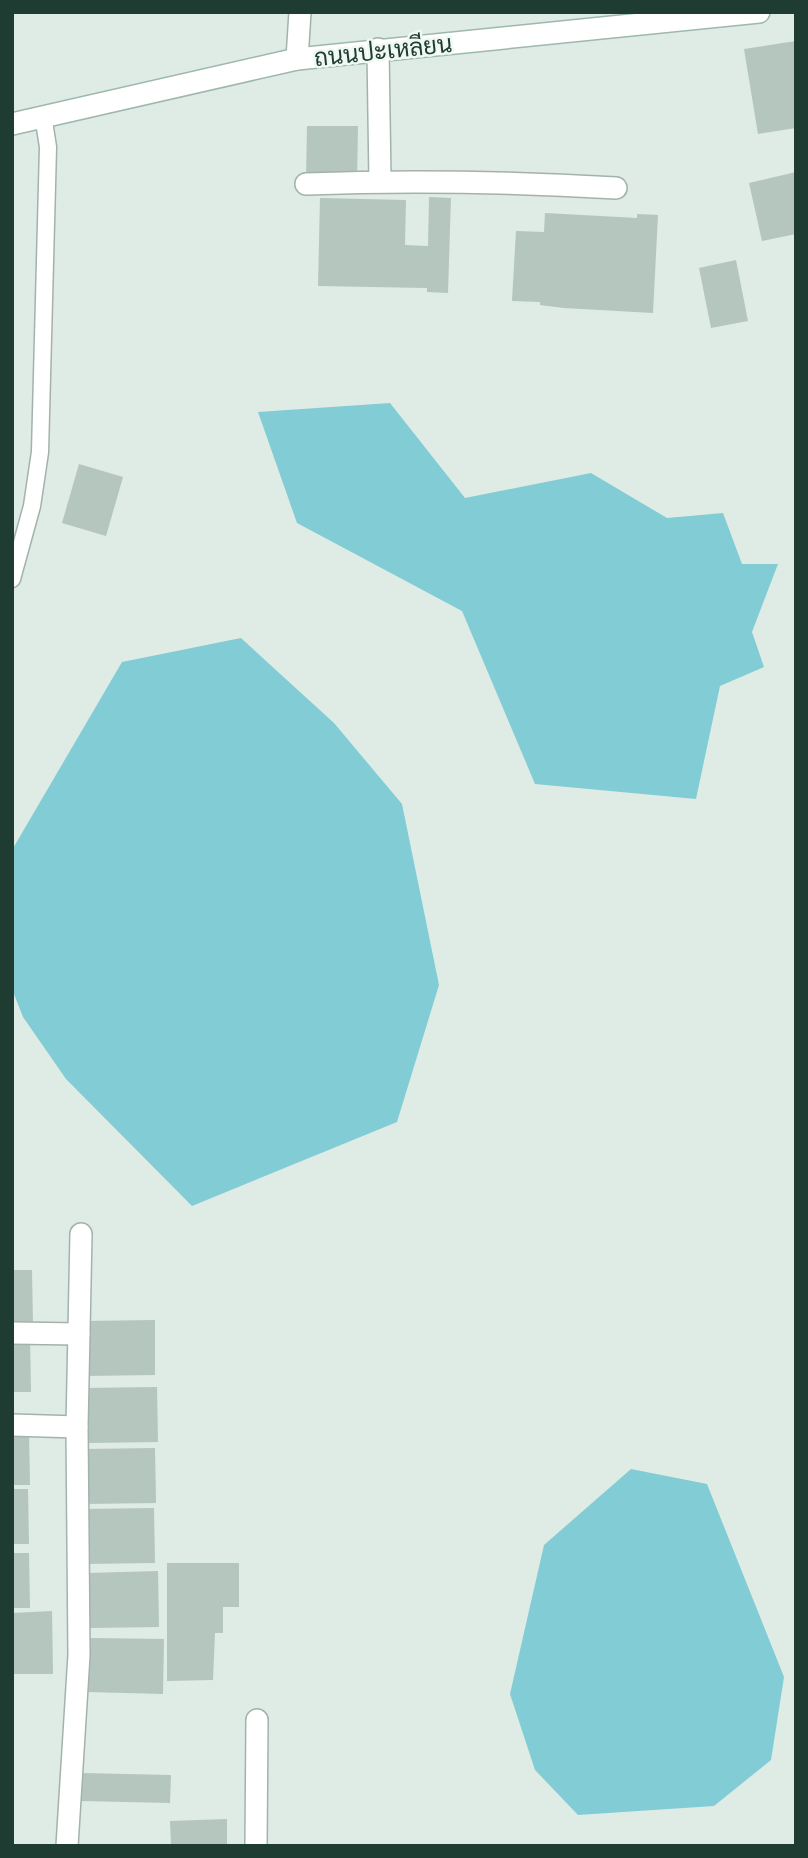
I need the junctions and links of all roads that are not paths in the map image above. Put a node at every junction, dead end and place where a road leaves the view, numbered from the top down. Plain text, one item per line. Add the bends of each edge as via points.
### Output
1 (300, 12) edge
2 (759, 12) edge
3 (378, 49) junction
4 (297, 59) junction
5 (43, 116) junction
6 (12, 124) edge
7 (380, 181) junction
8 (306, 184) dead end
9 (616, 188) dead end
10 (12, 579) edge
11 (81, 1234) dead end
12 (12, 1333) edge
13 (79, 1334) junction
14 (12, 1425) edge
15 (77, 1427) junction
16 (257, 1720) dead end
17 (66, 1846) edge
18 (256, 1846) edge

1 - 4 street
2 - 3 street, ถนนปะเหลียน
3 - 4 street, ถนนปะเหลียน
3 - 7 street
4 - 5 street, ถนนปะเหลียน
5 - 6 street, ถนนปะเหลียน
5 - 10 lane via 48,147 40,452 32,506
7 - 8 street
7 - 9 street
11 - 13 street
12 - 13 street
13 - 15 street
14 - 15 street
15 - 17 street via 79,1655
16 - 18 street

